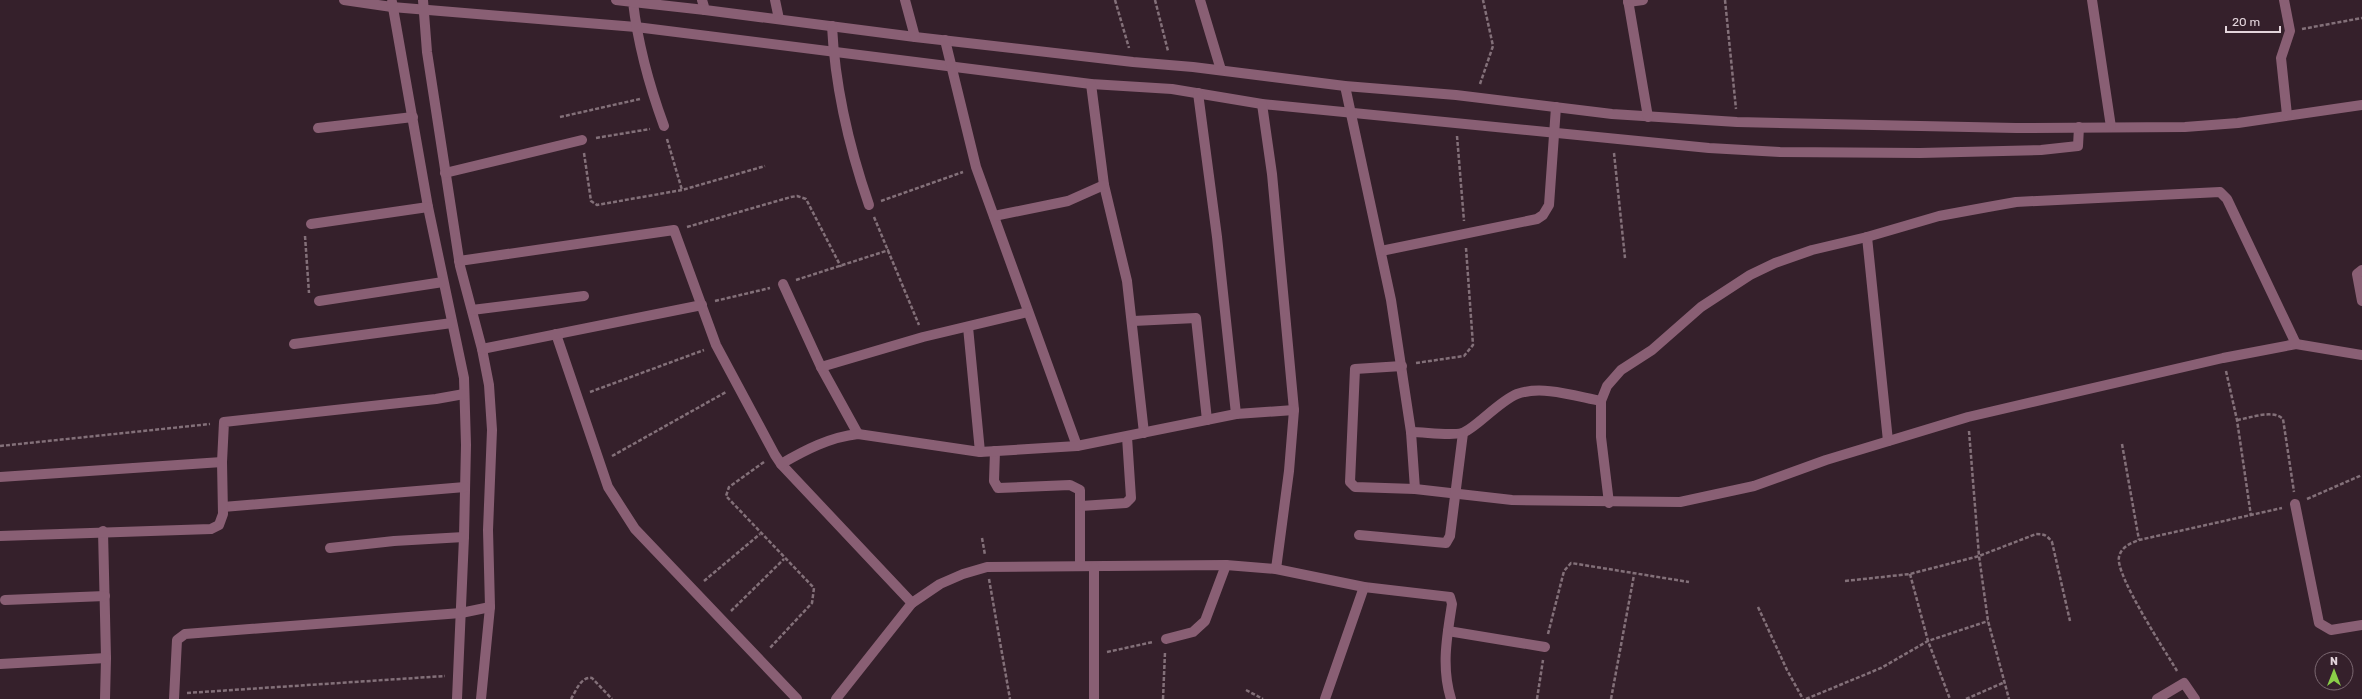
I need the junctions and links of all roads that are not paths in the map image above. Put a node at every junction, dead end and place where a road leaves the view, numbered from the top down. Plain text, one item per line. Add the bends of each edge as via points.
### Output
1 (344, 0) edge
2 (616, 0) edge
3 (774, 0) edge
4 (905, 0) edge
5 (1200, 0) edge
6 (1643, 0) edge
7 (2092, 0) edge
8 (2284, 0) edge
9 (1628, 1) edge
10 (633, 2) junction
11 (392, 3) edge
12 (423, 4) edge
13 (704, 5) edge
14 (779, 19) junction
15 (832, 26) junction
16 (636, 27) junction
17 (915, 37) junction
18 (945, 40) junction
19 (834, 52) junction
20 (951, 67) junction
21 (1221, 70) junction
22 (1091, 84) junction
23 (1346, 86) junction
24 (1198, 93) junction
25 (1262, 104) junction
26 (2362, 105) edge
27 (1556, 107) junction
28 (1350, 112) junction
29 (2287, 116) junction
30 (412, 117) junction
31 (1648, 117) junction
32 (664, 126) road end
33 (2079, 127) junction
34 (2111, 127) junction
35 (318, 128) dead end
36 (1554, 133) junction
37 (582, 140) road end
38 (445, 173) junction
39 (1104, 185) junction
40 (869, 205) road end
41 (428, 207) junction
42 (994, 216) junction
43 (311, 224) road end
44 (1867, 237) junction
45 (1381, 251) junction
46 (459, 261) junction
47 (2362, 270) edge
48 (443, 282) junction
49 (783, 284) dead end
50 (584, 296) dead end
51 (319, 301) road end
52 (2362, 301) edge
53 (702, 305) junction
54 (472, 310) junction
55 (1028, 312) junction
56 (1133, 321) junction
57 (452, 323) junction
58 (968, 327) junction
59 (556, 334) junction
60 (294, 344) dead end
61 (2296, 344) junction
62 (482, 349) junction
63 (2362, 355) edge
64 (1402, 366) junction
65 (822, 367) junction
66 (464, 394) junction
67 (1601, 401) junction
68 (1294, 410) junction
69 (1236, 414) junction
70 (1207, 420) junction
71 (1144, 432) junction
72 (1411, 432) junction
73 (1463, 433) junction
74 (858, 434) junction
75 (1128, 437) junction
76 (1888, 441) junction
77 (1076, 446) junction
78 (996, 451) junction
79 (980, 452) junction
80 (222, 462) junction
81 (781, 464) junction
82 (0, 477) edge
83 (465, 486) junction
84 (1415, 489) junction
85 (1455, 495) junction
86 (1609, 503) junction
87 (2296, 504) road end
88 (223, 506) junction
89 (1081, 506) junction
90 (103, 531) junction
91 (1359, 535) dead end
92 (0, 536) edge
93 (464, 537) junction
94 (330, 548) dead end
95 (1226, 565) junction
96 (1080, 566) junction
97 (1094, 566) junction
98 (1276, 569) junction
99 (1364, 587) junction
100 (105, 596) junction
101 (5, 600) dead end
102 (912, 603) junction
103 (490, 607) junction
104 (461, 613) junction
105 (2362, 625) edge
106 (1448, 631) junction
107 (1166, 639) road end
108 (1545, 647) road end
109 (106, 658) junction
110 (0, 664) edge
111 (174, 697) edge
112 (105, 699) edge
113 (457, 699) edge
114 (481, 699) edge
115 (797, 699) edge
116 (836, 699) edge
117 (1094, 699) edge
118 (1325, 699) edge
119 (1451, 699) edge
120 (2157, 699) edge
121 (2195, 699) edge

1 - 11 street
2 - 10 street
3 - 14 street
4 - 17 street
5 - 21 street
6 - 9 street
7 - 34 street
8 - 29 street via 2290,31 2280,58
9 - 31 street
10 - 13 street
10 - 16 street
11 - 12 street
11 - 30 street
12 - 16 street
12 - 38 street via 427,52
13 - 14 street
14 - 15 street
15 - 17 street
15 - 19 street
16 - 19 street
16 - 32 street via 652,96
17 - 18 street
18 - 20 street
18 - 21 street
19 - 20 street
19 - 40 street via 840,98
20 - 22 street
20 - 42 street via 976,167
21 - 23 street
22 - 24 street
22 - 39 street
23 - 27 street
23 - 28 street
24 - 25 street
24 - 69 street
25 - 28 street
25 - 68 street via 1272,174
26 - 29 street
27 - 31 street
27 - 36 street
28 - 36 street
28 - 45 street
29 - 34 street via 2184,127
30 - 35 street
30 - 41 street
31 - 33 street via 1737,122
33 - 34 street
33 - 36 street via 2080,141 2076,147 1935,153 1780,152
36 - 45 street via 1549,205 1543,215 1537,219
37 - 38 street
38 - 46 street
39 - 42 street via 1068,201
39 - 56 street via 1128,282
41 - 43 street
41 - 48 street
42 - 55 street
44 - 61 street via 1939,216 2016,202 2220,192 2227,199
44 - 67 street via 1812,250 1774,263 1750,276 1701,307 1652,350 1621,370 1607,386
44 - 76 street
45 - 64 street
46 - 53 street via 674,230
46 - 54 street
47 - 52 street via 2357,274
48 - 51 street
48 - 57 street
49 - 65 street
50 - 54 street
53 - 59 street
53 - 81 street via 716,345 736,386
54 - 62 street
55 - 58 street
55 - 77 street
56 - 70 street via 1196,318
56 - 71 street
57 - 60 street
57 - 66 street
58 - 65 street via 923,337
58 - 79 street
59 - 62 street
59 - 115 street via 608,487 635,529
61 - 63 street
61 - 76 street via 2223,358 1968,417
62 - 103 street via 489,385 492,430 488,530
64 - 72 street
64 - 84 street via 1355,369 1350,482 1358,487
65 - 74 street
66 - 80 street via 224,422
66 - 83 street
67 - 73 street via 1556,392 1532,391 1518,394 1504,400
67 - 86 street via 1601,437
68 - 69 street
68 - 98 street
69 - 70 street
70 - 71 street
71 - 75 street
72 - 73 street
72 - 84 street
73 - 85 street
74 - 79 street
74 - 81 street via 820,444
75 - 77 street
75 - 89 street via 1131,498 1126,503
76 - 86 street via 1754,486 1715,496 1680,502
77 - 78 street
78 - 79 street
78 - 89 street via 994,482 998,488 1074,486 1080,490
80 - 82 street
80 - 88 street
81 - 102 street
83 - 88 street
83 - 93 street
84 - 85 street
85 - 86 street via 1512,500
85 - 91 street via 1450,536 1446,543
87 - 105 street via 2319,623 2331,630
88 - 90 street via 221,522 212,529
89 - 96 street
90 - 92 street
90 - 100 street
93 - 94 street
93 - 104 street
95 - 97 street
95 - 98 street
95 - 107 street via 1205,621 1193,632
96 - 97 street
96 - 102 street via 987,567 940,584
97 - 117 street
98 - 99 street
99 - 106 street via 1450,597 1452,604
99 - 118 street
100 - 101 street
100 - 109 street
102 - 116 street
103 - 104 street
103 - 114 street
104 - 111 street via 185,634 177,640
104 - 113 street
106 - 108 street
106 - 119 street via 1446,684
109 - 110 street
109 - 112 street
120 - 121 street via 2184,683

